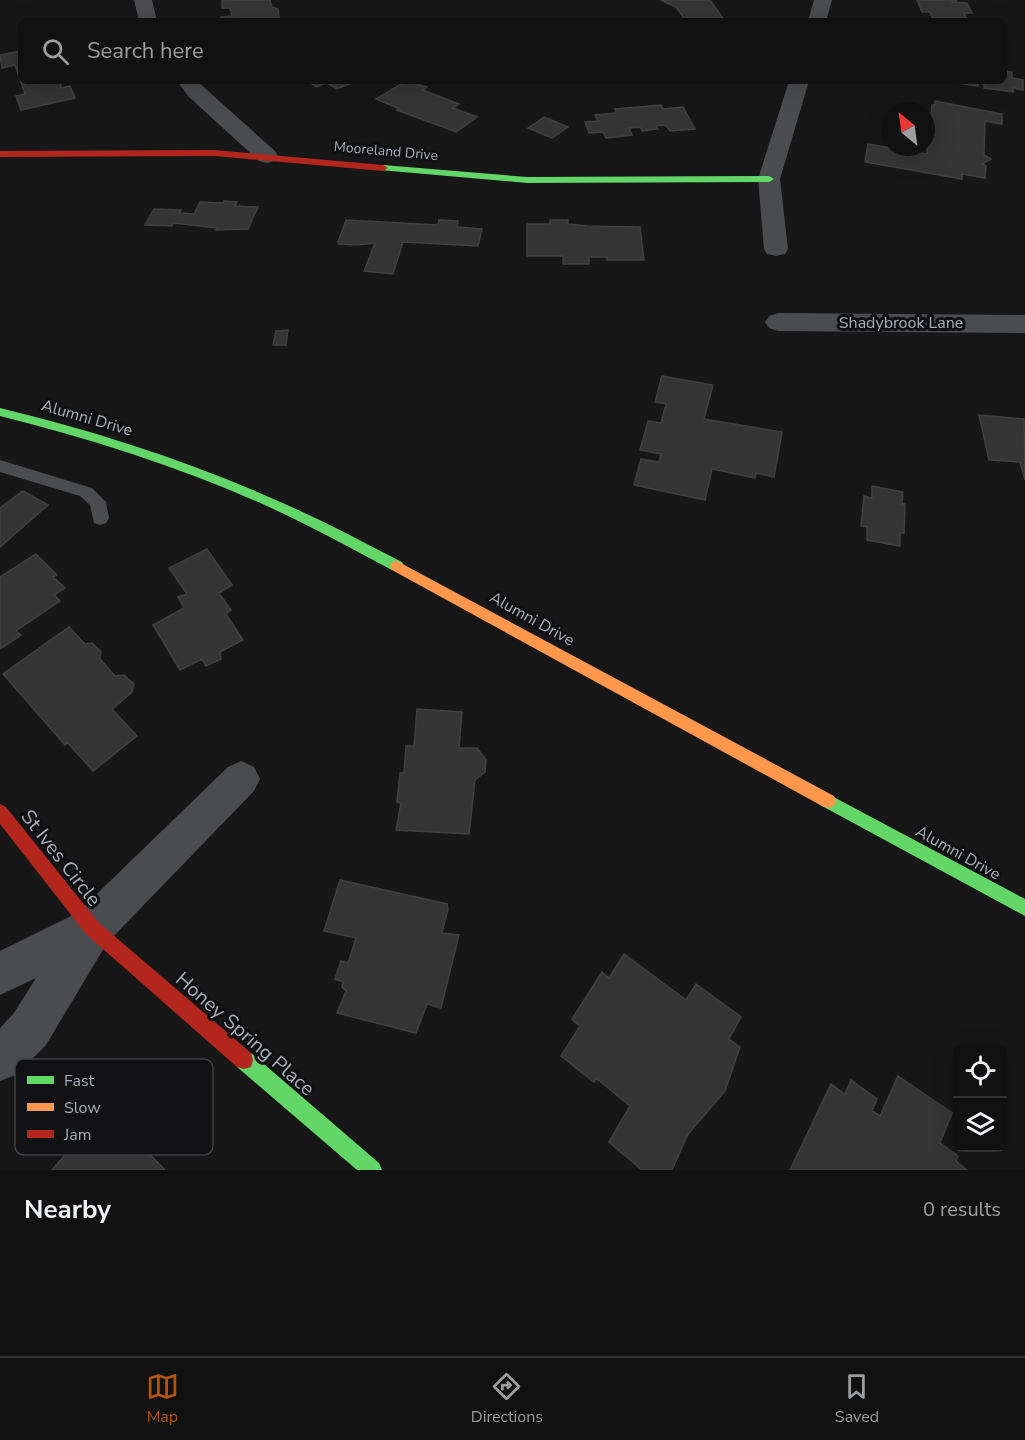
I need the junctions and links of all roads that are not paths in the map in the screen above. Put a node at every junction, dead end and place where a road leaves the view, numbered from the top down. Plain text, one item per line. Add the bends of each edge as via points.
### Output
1 (142, 0) edge
2 (823, 0) edge
3 (147, 18) edge
4 (818, 18) edge
5 (189, 84) edge
6 (798, 84) edge
7 (0, 154) edge
8 (267, 156) junction
9 (770, 179) junction
10 (777, 249) dead end
11 (778, 322) dead end
12 (1025, 324) edge
13 (0, 412) edge
14 (0, 466) edge
15 (100, 518) dead end
16 (241, 779) dead end
17 (0, 812) edge
18 (1025, 908) edge
19 (92, 928) junction
20 (0, 974) edge
21 (0, 1059) edge
22 (372, 1170) edge

1 - 3 street
2 - 4 street
5 - 8 street
6 - 9 street
7 - 8 street, Mooreland Drive via 164,152
8 - 9 street, Mooreland Drive via 526,180
9 - 10 street
11 - 12 street, Shadybrook Lane
13 - 18 street, Alumni Drive via 145,453 305,519 423,579
14 - 15 lane via 86,492 98,502
16 - 19 street
17 - 19 street, St Ives Circle
19 - 20 street
19 - 21 street via 30,1029
19 - 22 street, Honey Spring Place

